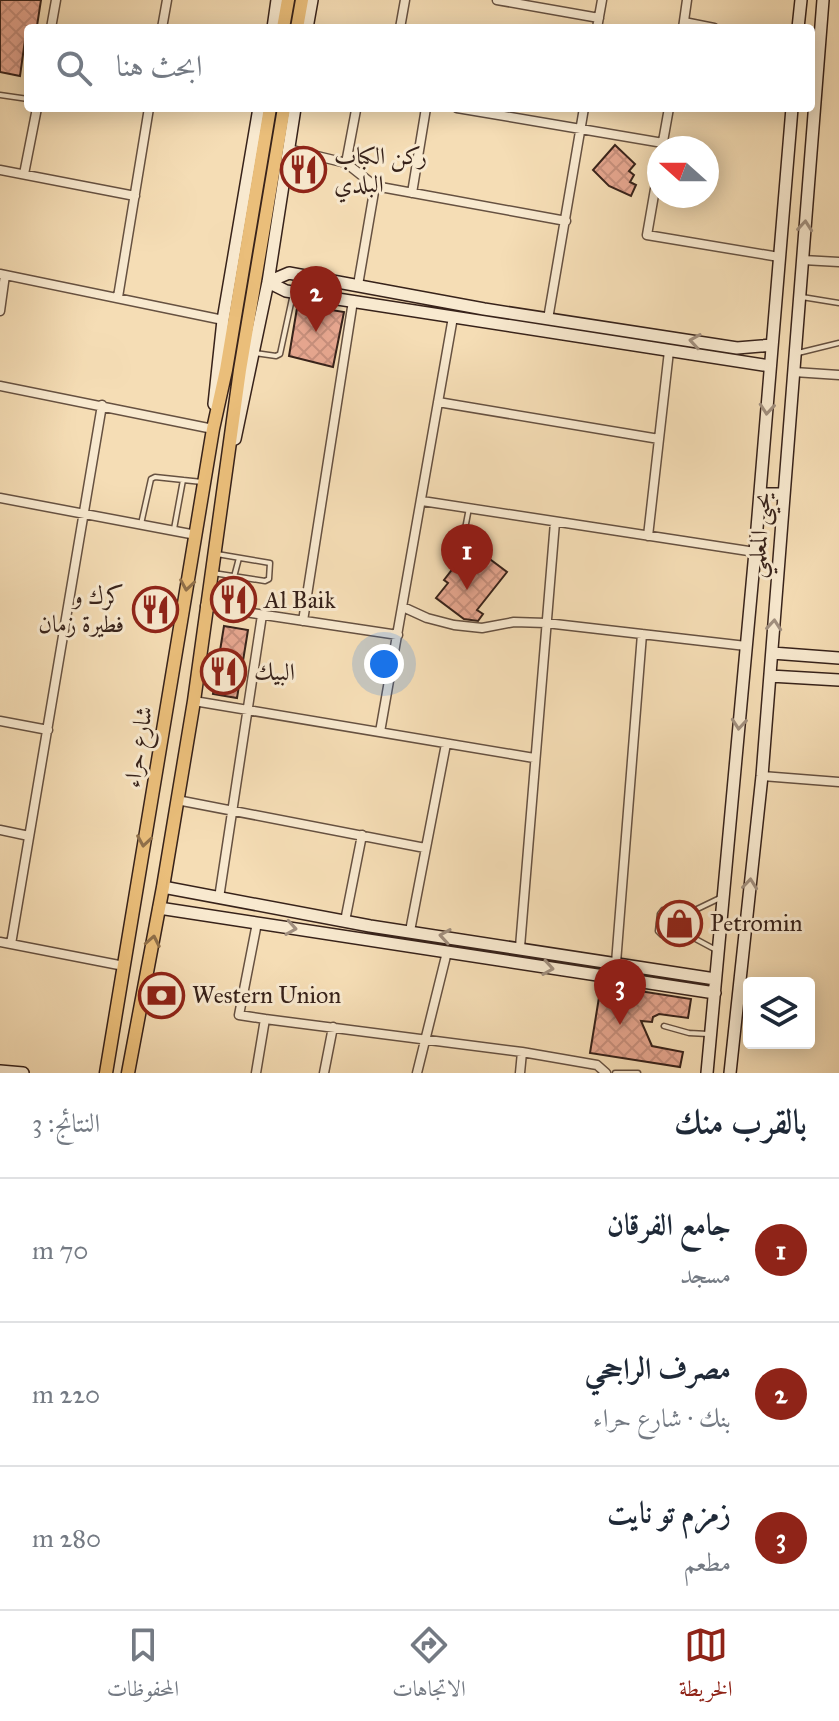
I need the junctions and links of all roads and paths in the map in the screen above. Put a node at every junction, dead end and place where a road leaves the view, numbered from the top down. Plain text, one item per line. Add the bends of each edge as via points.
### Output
1 (56, 0) edge
2 (167, 0) edge
3 (277, 0) edge
4 (288, 0) edge
5 (302, 0) edge
6 (312, 0) edge
7 (405, 0) edge
8 (497, 0) edge
9 (602, 0) edge
10 (687, 0) edge
11 (801, 0) edge
12 (823, 0) edge
13 (598, 23) edge
14 (52, 24) edge
15 (163, 24) edge
16 (274, 24) edge
17 (284, 24) edge
18 (298, 24) edge
19 (308, 24) edge
20 (401, 24) edge
21 (683, 24) edge
22 (798, 24) edge
23 (0, 95) edge
24 (24, 98) edge
25 (815, 104) edge
26 (36, 112) edge
27 (148, 112) edge
28 (258, 112) edge
29 (269, 112) edge
30 (283, 112) edge
31 (294, 112) edge
32 (356, 112) edge
33 (425, 112) edge
34 (481, 112) edge
35 (583, 112) edge
36 (668, 112) edge
37 (792, 112) edge
38 (814, 112) edge
39 (581, 129) junction
40 (664, 136) edge
41 (647, 142) edge
42 (288, 149) junction
43 (346, 163) junction
44 (0, 170) edge
45 (24, 174) junction
46 (375, 186) junction
47 (412, 193) junction
48 (135, 196) junction
49 (652, 208) edge
50 (566, 221) junction
51 (779, 257) junction
52 (803, 260) junction
53 (839, 262) edge
54 (3, 275) edge
55 (268, 282) junction
56 (358, 285) junction
57 (293, 292) junction
58 (800, 296) junction
59 (118, 297) junction
60 (353, 301) junction
61 (839, 303) edge
62 (484, 309) junction
63 (0, 311) edge
64 (453, 317) junction
65 (548, 319) junction
66 (223, 320) junction
67 (481, 321) junction
68 (839, 343) edge
69 (772, 345) junction
70 (737, 348) junction
71 (669, 351) junction
72 (253, 353) junction
73 (795, 353) junction
74 (742, 362) junction
75 (770, 366) junction
76 (794, 372) junction
77 (839, 375) edge
78 (0, 386) edge
79 (438, 402) junction
80 (102, 405) junction
81 (213, 429) junction
82 (659, 439) junction
83 (183, 480) junction
84 (204, 483) junction
85 (760, 494) junction
86 (784, 494) junction
87 (0, 498) edge
88 (422, 501) junction
89 (469, 508) junction
90 (84, 514) junction
91 (220, 514) junction
92 (555, 522) junction
93 (141, 524) junction
94 (465, 529) dead end
95 (174, 530) junction
96 (196, 535) junction
97 (648, 536) junction
98 (755, 552) junction
99 (214, 553) junction
100 (239, 558) junction
101 (210, 573) junction
102 (234, 577) junction
103 (205, 606) junction
104 (403, 607) junction
105 (262, 615) junction
106 (303, 621) junction
107 (546, 623) junction
108 (642, 634) junction
109 (398, 635) junction
110 (746, 646) junction
111 (772, 653) junction
112 (839, 658) edge
113 (770, 676) junction
114 (839, 680) edge
115 (194, 701) junction
116 (247, 710) junction
117 (0, 721) edge
118 (48, 730) junction
119 (380, 732) junction
120 (446, 744) junction
121 (534, 758) junction
122 (762, 776) junction
123 (839, 782) edge
124 (177, 800) junction
125 (232, 812) junction
126 (0, 830) edge
127 (362, 835) junction
128 (29, 836) junction
129 (425, 848) junction
130 (163, 887) junction
131 (723, 897) junction
132 (219, 898) junction
133 (159, 908) junction
134 (693, 911) junction
135 (345, 921) junction
136 (257, 923) junction
137 (370, 926) junction
138 (410, 931) junction
139 (690, 936) junction
140 (370, 940) junction
141 (0, 942) edge
142 (11, 944) junction
143 (520, 947) junction
144 (718, 951) junction
145 (447, 952) junction
146 (616, 963) junction
147 (124, 966) junction
148 (715, 979) junction
149 (715, 993) junction
150 (265, 1019) junction
151 (664, 1026) dead end
152 (333, 1027) junction
153 (735, 1033) junction
154 (710, 1034) junction
155 (425, 1039) junction
156 (522, 1052) junction
157 (0, 1071) edge
158 (23, 1073) edge
159 (106, 1073) edge
160 (128, 1073) edge
161 (256, 1073) edge
162 (324, 1073) edge
163 (417, 1073) edge
164 (520, 1073) edge
165 (606, 1073) edge
166 (615, 1073) edge
167 (638, 1073) edge
168 (707, 1073) edge
169 (730, 1073) edge

1 - 14 street
2 - 15 street
3 - 16 street
4 - 17 main road
5 - 18 main road
6 - 19 street
7 - 20 street
8 - 13 street
9 - 13 street
10 - 21 street
11 - 22 street
25 -> 12 street, يحيى المعلمي
23 - 24 lane
26 - 45 street
27 - 48 street
28 - 66 street, شارع حراء
29 - 81 main road, شارع حراء
30 - 91 main road, شارع حراء
31 - 42 street, شارع حراء
32 - 43 street
33 - 47 street
34 - 39 street
35 - 39 street
36 - 40 street
37 - 51 street, يحيى المعلمي
52 -> 38 street, يحيى المعلمي
39 - 41 street
39 - 50 street
42 - 43 street
42 - 55 street, شارع حراء
43 - 46 street
44 - 45 street
45 - 48 street
46 - 47 street
46 - 56 street
47 - 50 street
48 - 59 street
49 - 51 street via 647,235
50 - 65 street
51 - 69 street, يحيى المعلمي
52 - 53 street
52 - 58 street, يحيى المعلمي
54 - 59 street
54 - 63 street
55 - 56 street via 289,273
55 - 57 street
55 - 72 street, شارع حراء
56 - 62 street
57 - 60 street
57 - 72 lane via 280,354
58 - 61 lane
58 - 73 street, يحيى المعلمي
59 - 66 street
60 - 64 street
60 - 106 street
62 - 65 street
62 - 67 street
64 - 67 street
64 - 79 street
70 -> 65 street
66 - 81 street, شارع حراء
67 - 71 street
68 - 73 lane
69 - 70 street
69 - 75 street, يحيى المعلمي
70 - 74 street via 748,355
71 - 74 street
71 - 82 street
72 - 91 street, شارع حراء
73 - 76 street, يحيى المعلمي
74 - 75 street
75 -> 85 street, يحيى المعلمي
76 - 77 street
76 - 86 street, يحيى المعلمي
78 - 80 street
79 - 82 street
79 - 88 street
80 - 81 street
80 - 90 street
81 - 84 main road, شارع حراء
82 - 97 street
83 - 84 lane
83 - 93 lane via 151,479
83 - 95 lane
84 - 96 main road, شارع حراء
85 - 86 street
85 - 98 street, يحيى المعلمي
111 -> 86 street, يحيى المعلمي
87 - 90 street
88 - 89 street
88 - 104 street
89 - 92 street
89 - 94 lane
90 - 93 street
90 - 118 street
91 - 99 main road, شارع حراء
92 - 97 street
92 - 107 street
93 - 95 street
95 - 96 street
96 -> 147 main road, شارع حراء
97 - 98 street
98 - 110 street, يحيى المعلمي
99 - 100 lane
99 - 101 main road, شارع حراء
100 - 102 lane
100 - 102 lane via 270,563 269,579
101 - 102 lane
101 - 103 main road, شارع حراء
103 - 105 street
103 - 115 main road, شارع حراء
104 - 107 street via 454,625
104 - 109 street
105 - 106 street
105 - 116 street
106 - 109 street
107 - 108 street
107 - 121 street
108 - 110 street
108 - 146 street
109 - 119 street
110 -> 131 street, يحيى المعلمي
111 - 112 street
111 - 113 street, يحيى المعلمي
113 - 114 street
113 - 122 street, يحيى المعلمي
115 - 116 street
115 - 124 main road, شارع حراء
116 - 119 street
116 - 125 street
117 - 118 street
118 - 128 street
119 - 120 street
120 - 121 street
120 - 129 street
121 - 143 street
122 - 123 street
153 -> 122 street, يحيى المعلمي
124 - 125 street
124 - 130 main road, شارع حراء
125 - 127 street
125 - 132 street
126 - 128 street
127 - 129 street
127 - 135 street
128 - 142 street
129 - 138 street
130 - 132 street
130 - 133 main road, شارع حراء
131 - 134 lane
131 - 144 street, يحيى المعلمي
132 - 135 street
133 - 136 street
160 -> 133 main road, شارع حراء
134 - 139 lane
134 - 139 lane via 660,914 662,935
135 - 137 street
136 -> 140 street
136 - 150 street via 239,1015
137 - 138 street
137 - 140 street
143 -> 138 street
139 - 144 lane
140 - 145 street
141 - 142 street
142 - 147 street
143 - 146 street
144 - 148 street, يحيى المعلمي
145 -> 149 street
145 - 155 street
146 - 148 street
147 - 159 main road, شارع حراء
148 - 149 street, يحيى المعلمي
149 - 154 street, يحيى المعلمي
150 - 152 street
150 - 161 street
151 - 154 lane
152 - 155 street
152 - 162 street
153 - 154 street via 721,1042
153 - 169 street, يحيى المعلمي
154 - 168 street, يحيى المعلمي
155 - 156 street
155 - 163 street
156 - 164 street
156 - 165 street via 597,1065
157 - 158 street
166 - 167 lane

